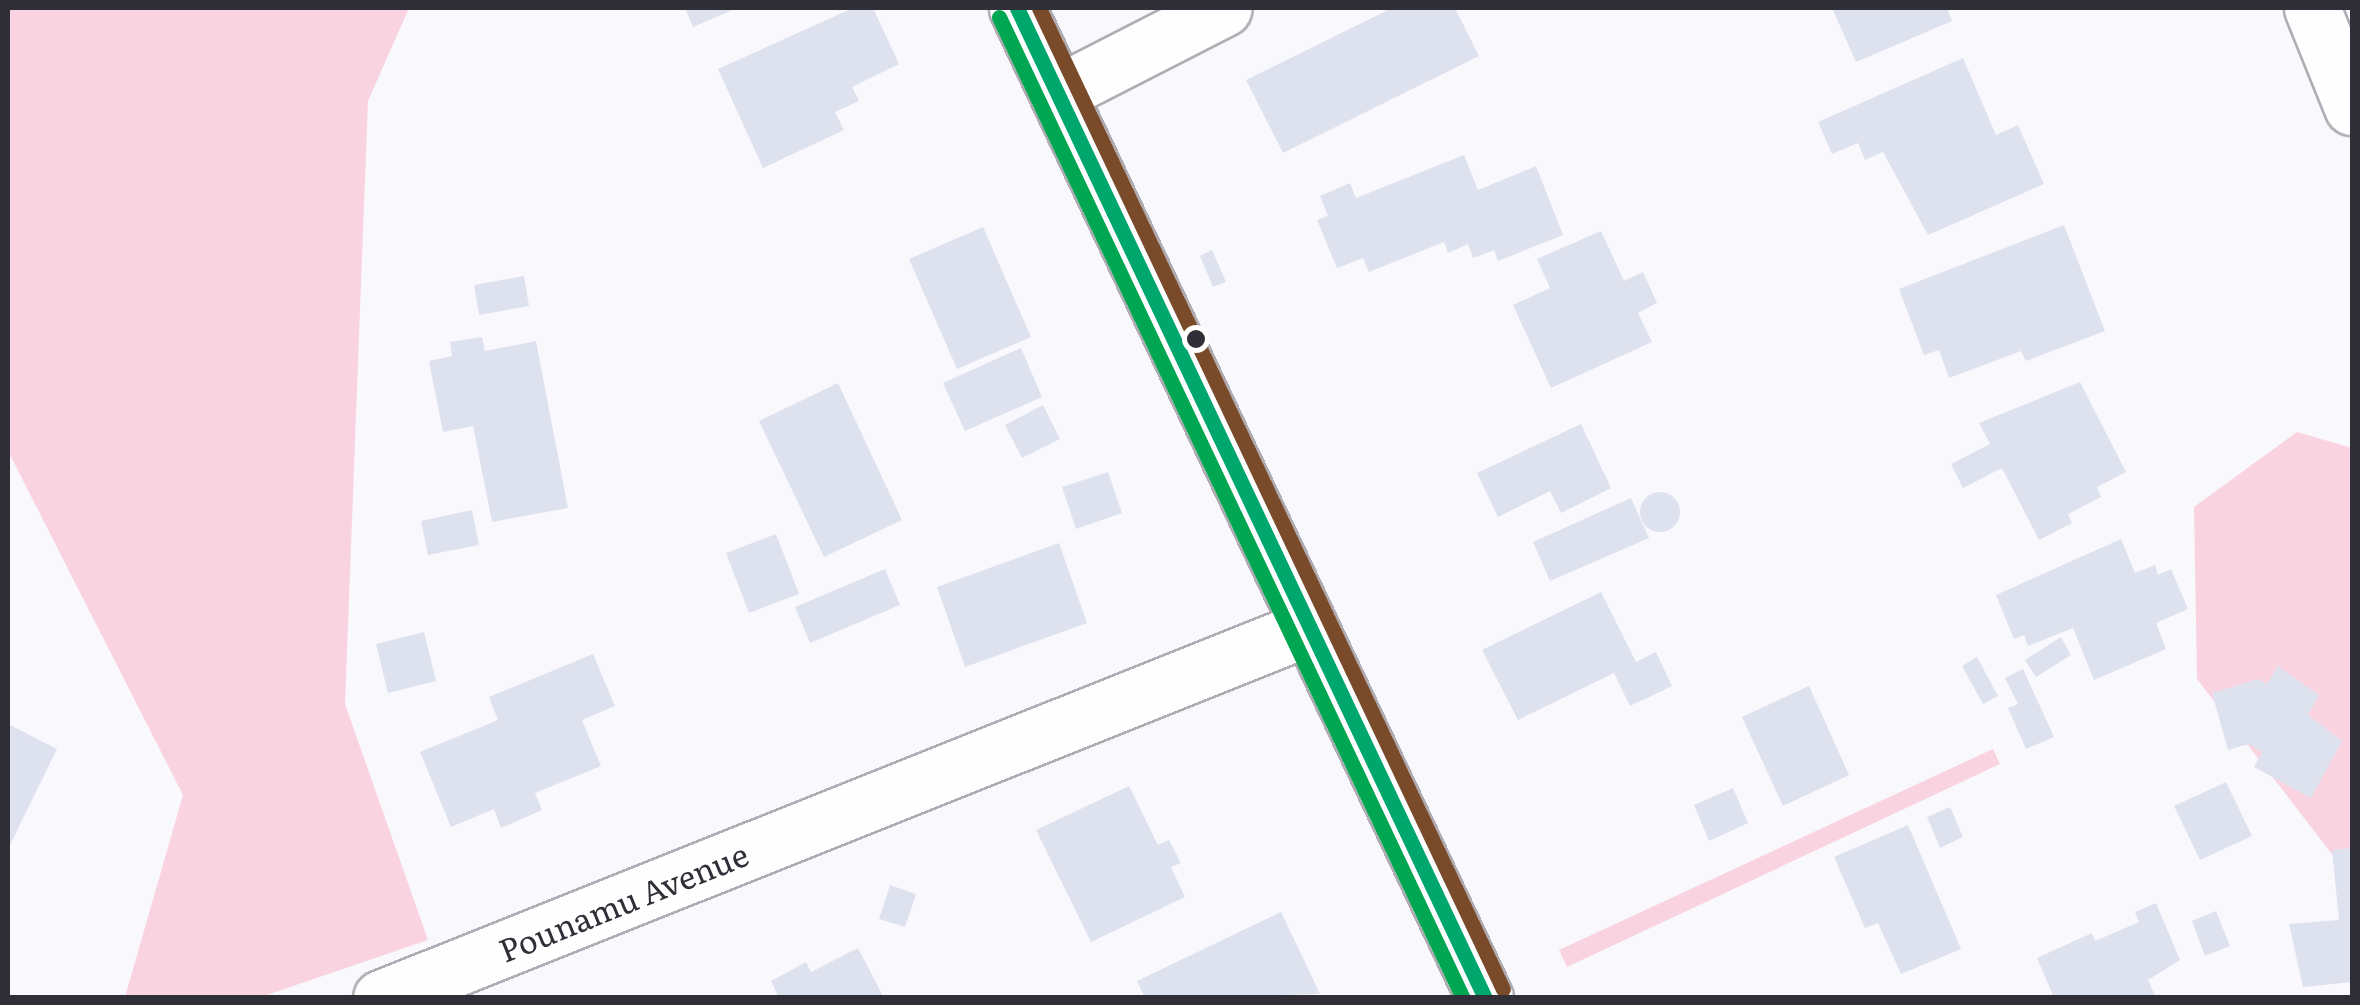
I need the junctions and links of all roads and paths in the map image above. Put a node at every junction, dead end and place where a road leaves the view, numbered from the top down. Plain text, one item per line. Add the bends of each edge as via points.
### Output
1 (1017, 8) edge
2 (1224, 8) edge
3 (2312, 8) edge
4 (1058, 93) junction
5 (2352, 107) edge
6 (1310, 628) junction
7 (381, 998) edge
8 (1485, 998) edge

1 - 4 street
2 - 4 street
3 - 5 street
4 - 6 street
6 - 7 street, Pounamu Avenue
6 - 8 street

